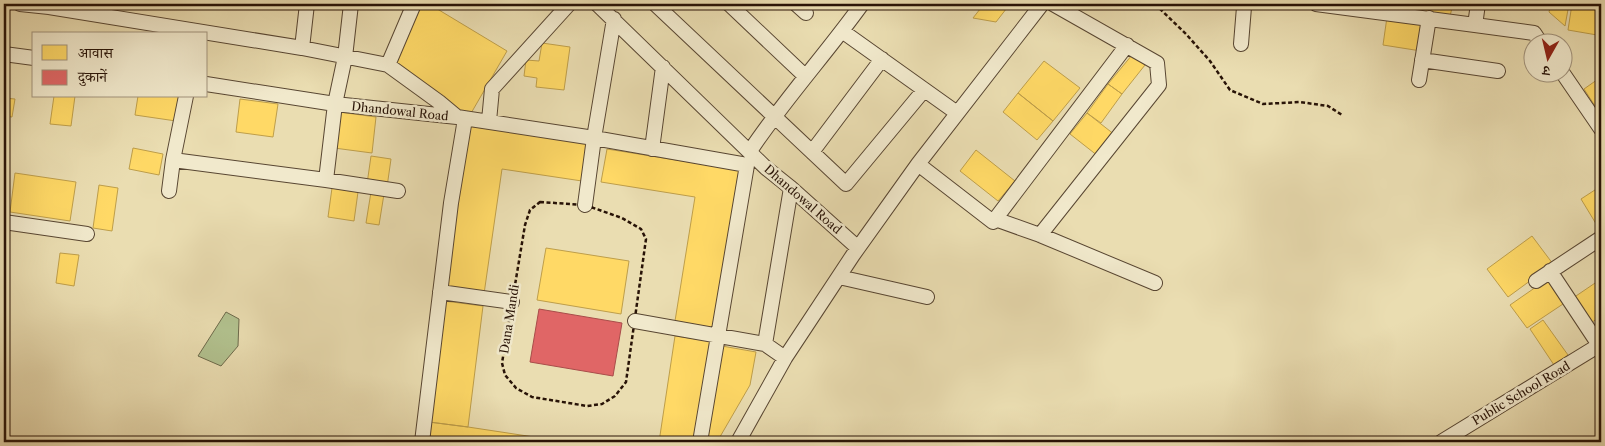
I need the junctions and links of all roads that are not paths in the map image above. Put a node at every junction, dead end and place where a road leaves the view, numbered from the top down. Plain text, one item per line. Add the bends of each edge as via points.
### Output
1 (20, 4) edge
2 (307, 4) edge
3 (351, 4) edge
4 (414, 4) edge
5 (569, 4) edge
6 (597, 4) edge
7 (655, 4) edge
8 (729, 4) edge
9 (862, 4) edge
10 (1042, 4) edge
11 (1053, 4) edge
12 (1316, 4) edge
13 (1478, 4) edge
14 (1243, 5) edge
15 (613, 12) edge
16 (1429, 18) junction
17 (1475, 24) junction
18 (842, 31) junction
19 (190, 32) edge
20 (1527, 32) edge
21 (208, 35) edge
22 (1241, 44) dead end
23 (1126, 45) junction
24 (302, 48) junction
25 (4, 54) edge
26 (345, 57) junction
27 (32, 58) edge
28 (882, 59) junction
29 (1422, 60) junction
30 (388, 65) junction
31 (663, 68) junction
32 (1498, 72) dead end
33 (805, 76) junction
34 (1419, 80) dead end
35 (1569, 82) edge
36 (208, 84) edge
37 (924, 90) junction
38 (186, 98) edge
39 (335, 104) junction
40 (957, 113) junction
41 (774, 116) junction
42 (461, 118) junction
43 (489, 121) junction
44 (1601, 129) edge
45 (594, 138) junction
46 (652, 148) junction
47 (812, 152) junction
48 (748, 158) junction
49 (173, 160) junction
50 (918, 164) junction
51 (326, 180) junction
52 (792, 188) junction
53 (169, 191) dead end
54 (398, 191) dead end
55 (585, 205) road end
56 (995, 219) junction
57 (4, 222) edge
58 (87, 234) dead end
59 (1040, 235) junction
60 (1601, 238) edge
61 (858, 248) junction
62 (1550, 271) junction
63 (839, 276) junction
64 (1536, 281) dead end
65 (1155, 283) dead end
66 (440, 292) junction
67 (926, 297) dead end
68 (512, 302) road end
69 (636, 320) road end
70 (718, 335) junction
71 (765, 344) junction
72 (1600, 344) edge
73 (785, 358) junction
74 (422, 442) edge
75 (700, 442) edge
76 (738, 442) edge
77 (1441, 442) edge

1 - 19 street
2 - 24 street
3 - 26 street
4 - 30 street
5 - 43 street via 492,89
6 - 15 street
7 - 41 street
8 - 33 street
9 - 18 street
10 - 40 street
11 - 23 street
12 - 16 street
13 - 17 street
14 - 22 street
15 - 31 street
15 - 45 street
16 - 17 street
16 - 29 street
17 - 20 street
18 - 28 street
18 - 33 street
21 - 24 street
23 - 56 street
23 - 59 street via 1157,63 1159,85
24 - 26 street
25 - 27 street
26 - 30 street
26 - 39 street
28 - 37 street
28 - 47 street
29 - 32 street
29 - 34 street
30 - 42 street
31 - 46 street
31 - 48 street
33 - 41 street
35 - 44 street
36 - 39 street, Dhandowal Road
37 - 40 street
37 - 47 street via 846,184
38 - 49 street
39 - 42 street, Dhandowal Road
39 - 51 street
40 - 50 street
41 - 47 street
41 - 48 street
42 - 43 street, Dhandowal Road
42 - 66 street
43 - 45 street, Dhandowal Road
45 - 46 street
45 - 55 street
46 - 48 street
48 - 52 street, Dhandowal Road
48 - 70 street
49 - 51 street
49 - 53 street
50 - 56 street via 993,222
50 - 61 street
51 - 54 street
52 - 61 street, Dhandowal Road
52 - 71 street
56 - 59 street
57 - 58 street
59 - 65 street
60 - 62 street
61 - 63 street
62 - 64 street
62 - 72 street
63 - 67 street
63 - 73 street
66 - 68 street
66 - 74 street
69 - 70 street
70 - 71 street
70 - 75 street
71 - 73 street
72 - 77 street, Public School Road
73 - 76 street

